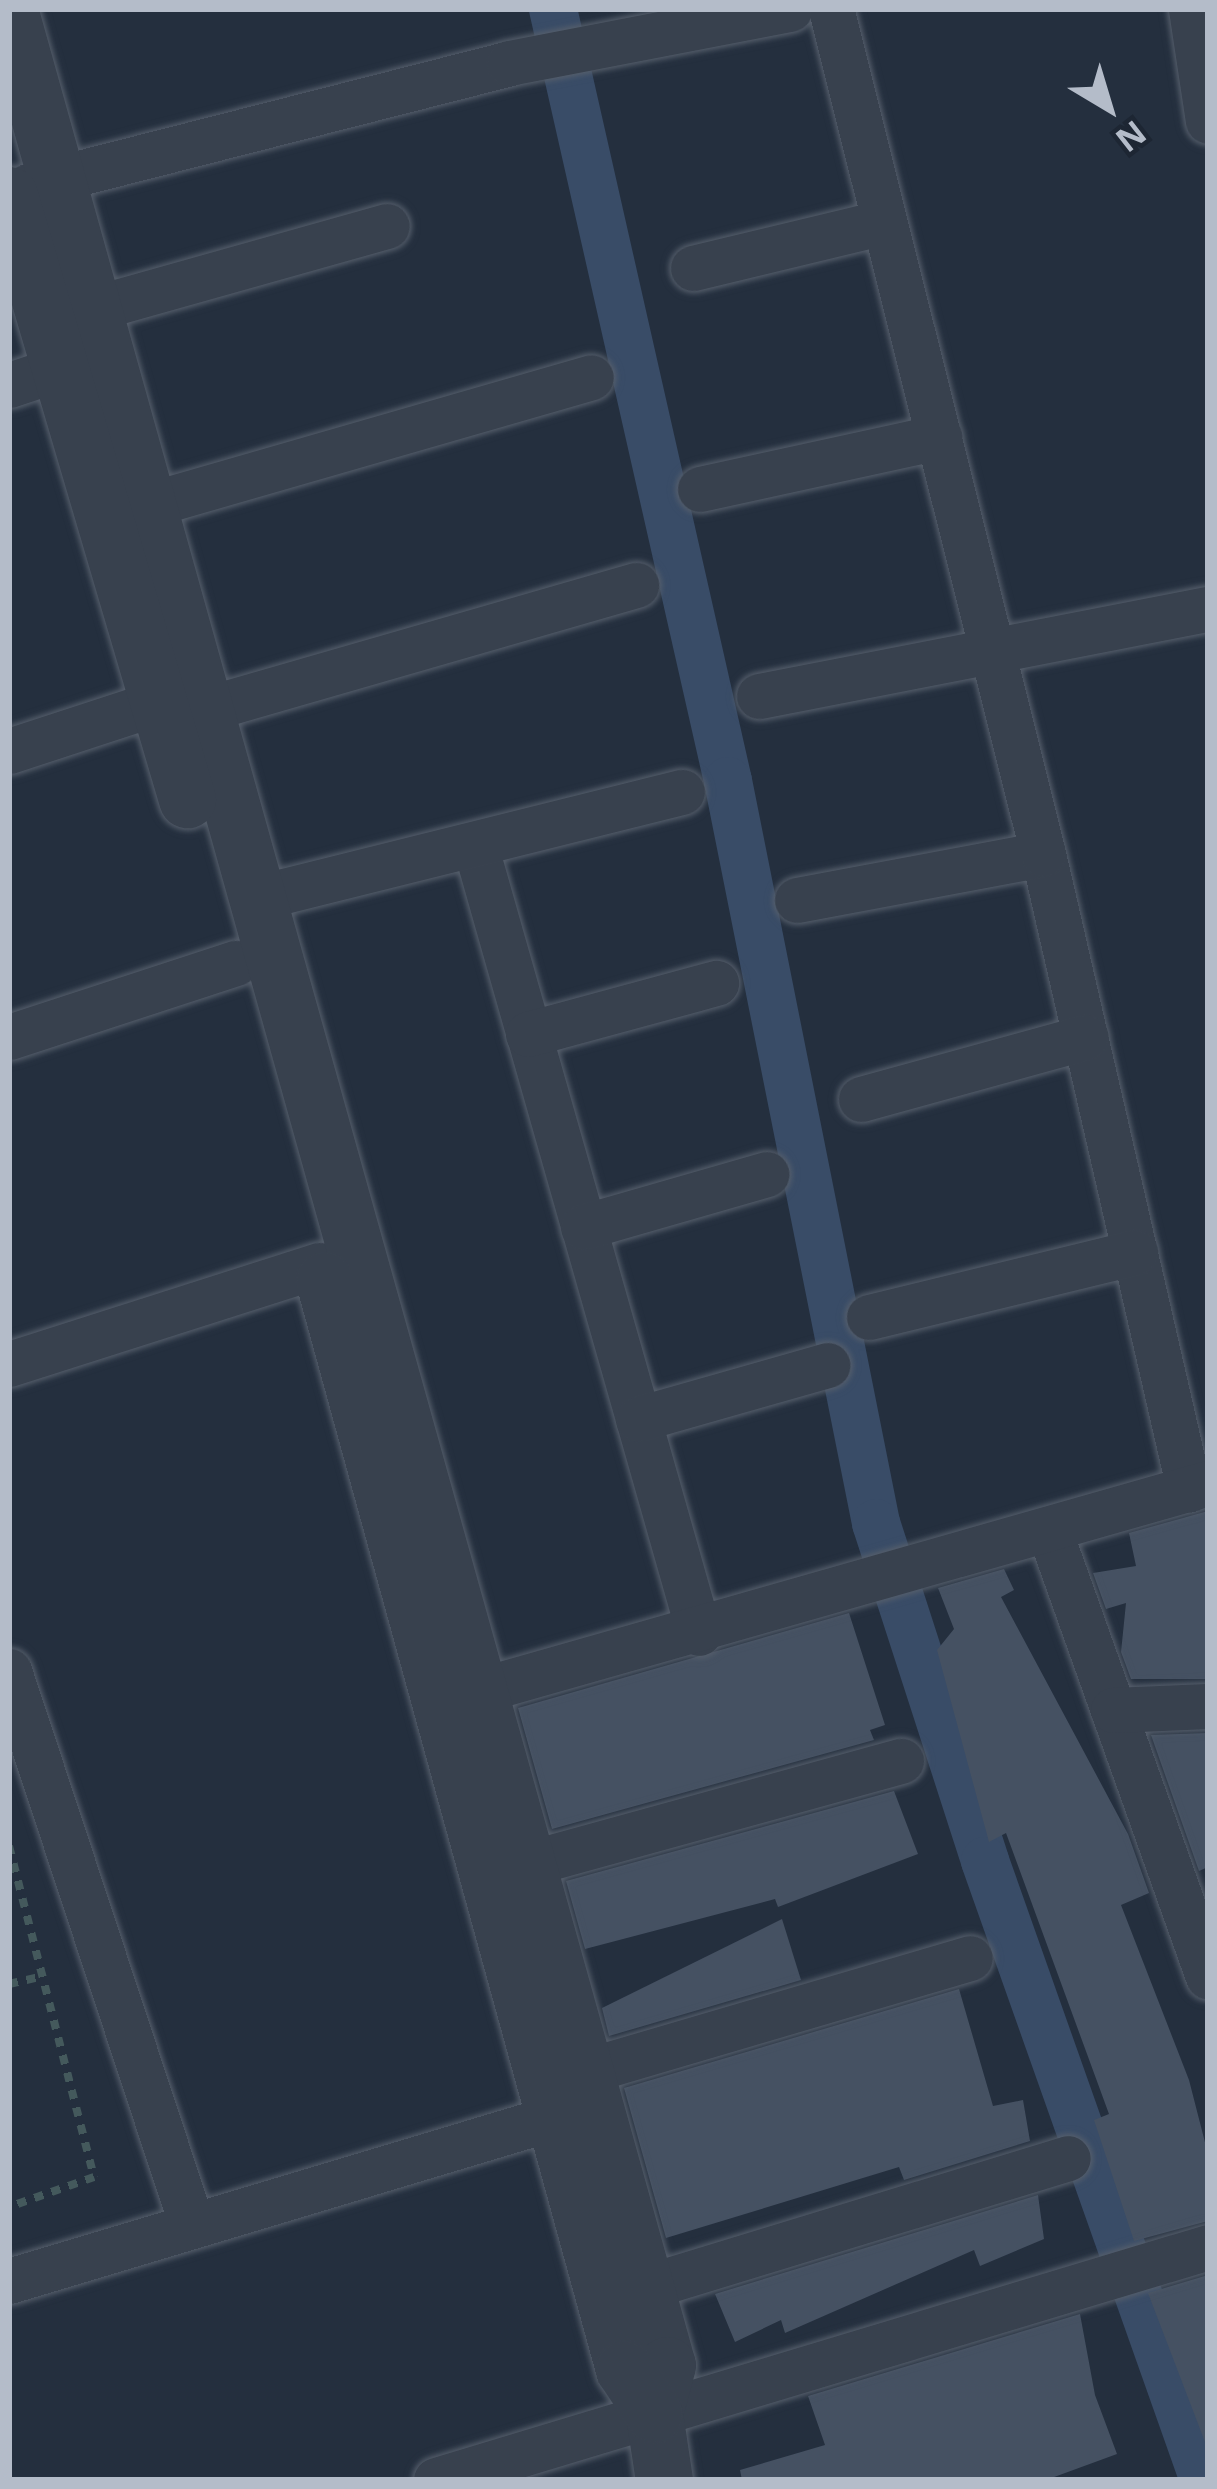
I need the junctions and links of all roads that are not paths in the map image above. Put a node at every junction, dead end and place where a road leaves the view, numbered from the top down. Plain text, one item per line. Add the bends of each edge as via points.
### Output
1 (9, 9) edge
2 (790, 9) edge
3 (831, 9) edge
4 (1191, 9) edge
5 (1208, 121) edge
6 (26, 188) edge
7 (884, 222) junction
8 (387, 226) dead end
9 (693, 268) dead end
10 (95, 308) junction
11 (34, 376) edge
12 (591, 377) dead end
13 (938, 437) junction
14 (700, 489) dead end
15 (145, 506) junction
16 (636, 585) dead end
17 (1208, 609) edge
18 (991, 646) junction
19 (759, 696) dead end
20 (181, 706) junction
21 (9, 751) edge
22 (682, 792) dead end
23 (475, 845) junction
24 (1043, 854) junction
25 (256, 898) junction
26 (796, 900) dead end
27 (236, 963) junction
28 (716, 983) dead end
29 (528, 1034) junction
30 (9, 1037) edge
31 (1086, 1037) junction
32 (861, 1099) dead end
33 (767, 1174) dead end
34 (583, 1227) junction
35 (1135, 1252) junction
36 (320, 1265) junction
37 (869, 1317) dead end
38 (9, 1364) edge
39 (827, 1365) dead end
40 (638, 1419) junction
41 (1198, 1486) edge
42 (1049, 1529) junction
43 (699, 1633) junction
44 (481, 1690) junction
45 (13, 1698) edge
46 (1208, 1706) edge
47 (1113, 1710) junction
48 (901, 1761) dead end
49 (530, 1864) junction
50 (1204, 1953) edge
51 (970, 1958) dead end
52 (586, 2071) junction
53 (551, 2118) junction
54 (1068, 2158) dead end
55 (192, 2226) junction
56 (1193, 2253) edge
57 (9, 2281) edge
58 (643, 2288) junction
59 (654, 2414) junction
60 (436, 2480) edge
61 (664, 2480) edge

1 - 6 street
2 - 6 street via 509,63
3 - 7 street
4 - 5 street
6 - 10 street
6 - 11 street
7 - 9 street
7 - 13 street
8 - 10 street
10 - 15 street
11 - 20 street
12 - 15 street
13 - 14 street
13 - 18 street
15 - 20 street
16 - 20 street
17 - 18 street
18 - 19 street
18 - 24 street
20 - 21 street
20 - 25 street
20 - 27 street
22 - 23 street
23 - 25 street
23 - 29 street
24 - 26 street
24 - 31 street
25 - 44 street
27 - 30 street
27 - 36 street
28 - 29 street
29 - 34 street
31 - 32 street
31 - 35 street
33 - 34 street
34 - 40 street
35 - 37 street
35 - 41 street
36 - 38 street
36 - 53 street
39 - 40 street
40 - 43 street
41 - 42 street
42 - 43 street
42 - 47 street
43 - 44 street
44 - 49 street
45 - 55 street
46 - 47 street
47 - 50 street
48 - 49 street
49 - 52 street
51 - 52 street
52 - 58 street
53 - 55 street
53 - 59 street via 624,2369
54 - 58 street
55 - 57 street
56 - 59 street
58 - 59 street via 667,2365
59 - 60 street
59 - 61 street

